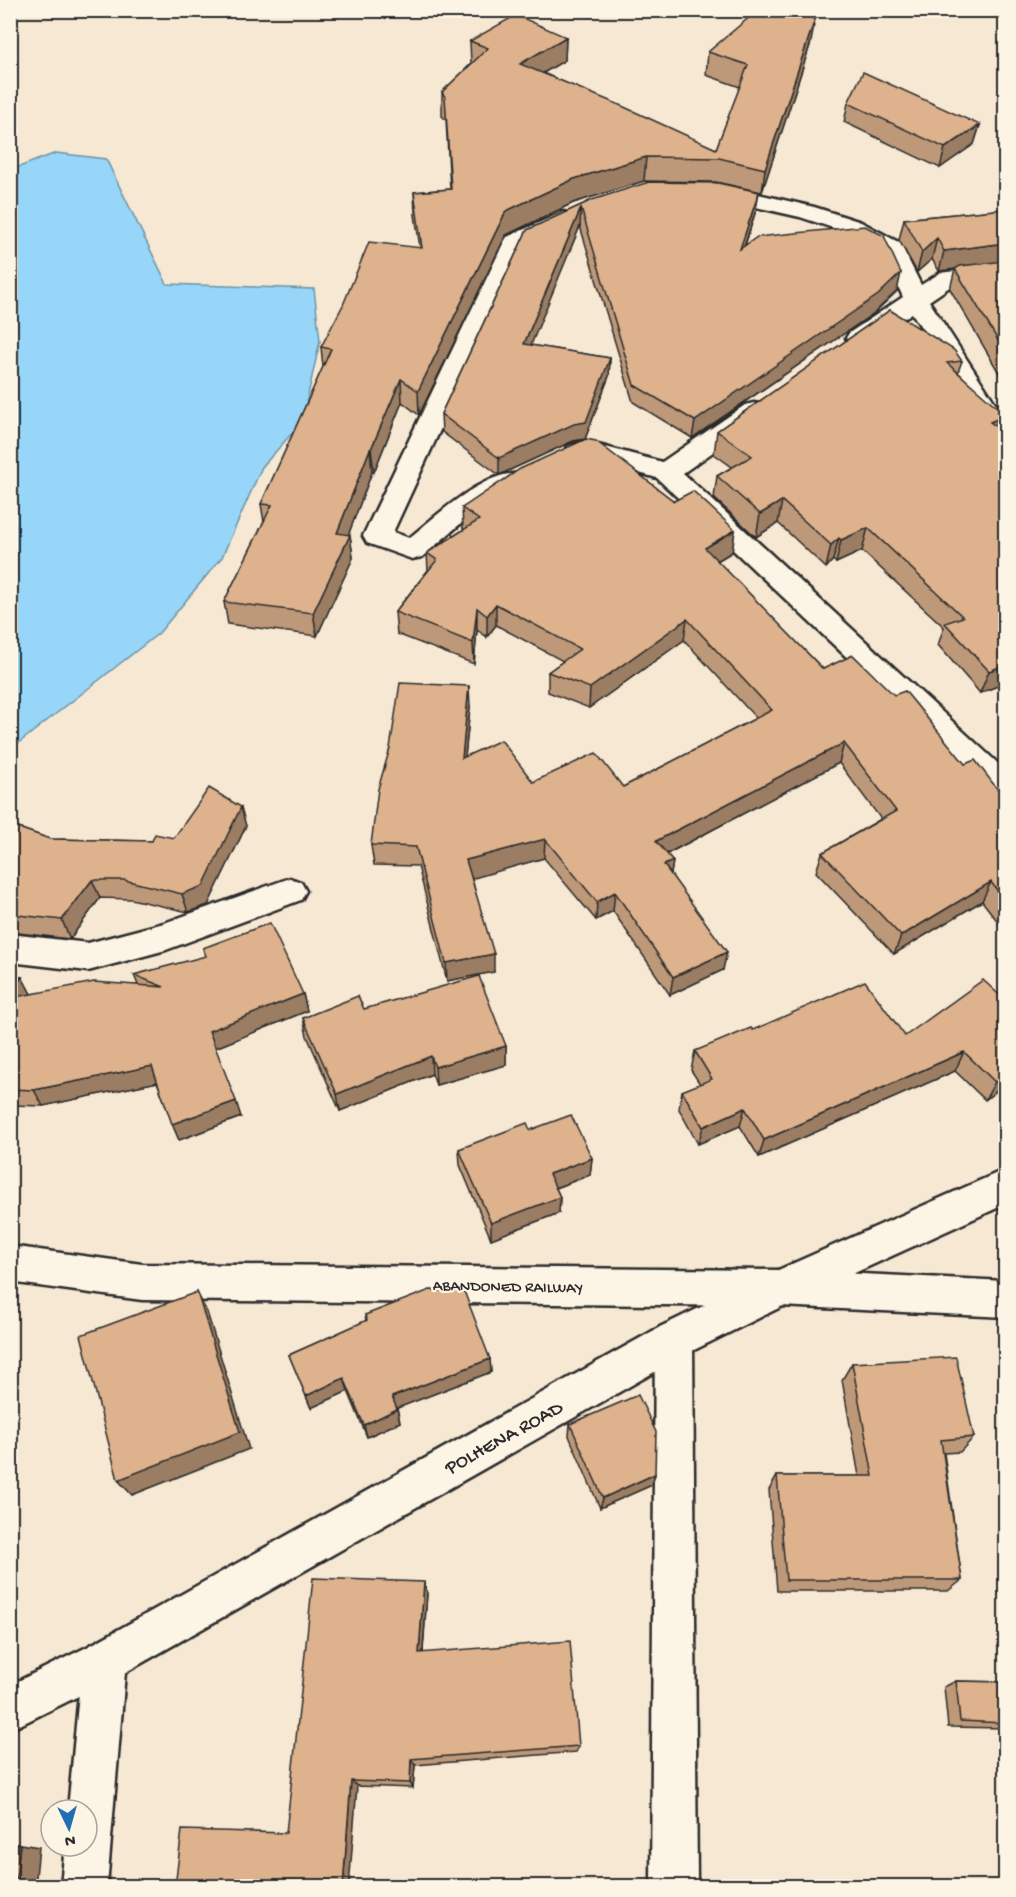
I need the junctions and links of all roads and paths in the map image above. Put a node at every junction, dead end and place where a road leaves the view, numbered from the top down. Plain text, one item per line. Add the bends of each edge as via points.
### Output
1 (692, 191) edge
2 (582, 210) edge
3 (1005, 271) edge
4 (915, 298) junction
5 (838, 352) edge
6 (771, 399) edge
7 (1005, 424) edge
8 (666, 472) junction
9 (1005, 792) edge
10 (290, 891) dead end
11 (10, 948) edge
12 (1005, 1186) edge
13 (10, 1264) edge
14 (780, 1288) junction
15 (1005, 1299) edge
16 (674, 1340) junction
17 (104, 1661) junction
18 (10, 1708) edge
19 (84, 1887) edge
20 (674, 1887) edge

1 - 4 street via 727,194 854,227 892,248
2 - 8 street via 515,242 377,536 412,550 472,500 583,449
3 - 4 street via 948,278
4 - 5 street
4 - 7 street via 988,412
6 - 8 street
8 - 9 street
10 - 11 street via 166,936 88,957
12 - 14 street, POLHENA ROAD
13 - 14 street, ABANDONED RAILWAY via 142,1282
14 - 15 street, ABANDONED RAILWAY
14 - 16 street, POLHENA ROAD
16 - 17 street, POLHENA ROAD
16 - 20 street
17 - 18 street, POLHENA ROAD
17 - 19 street

